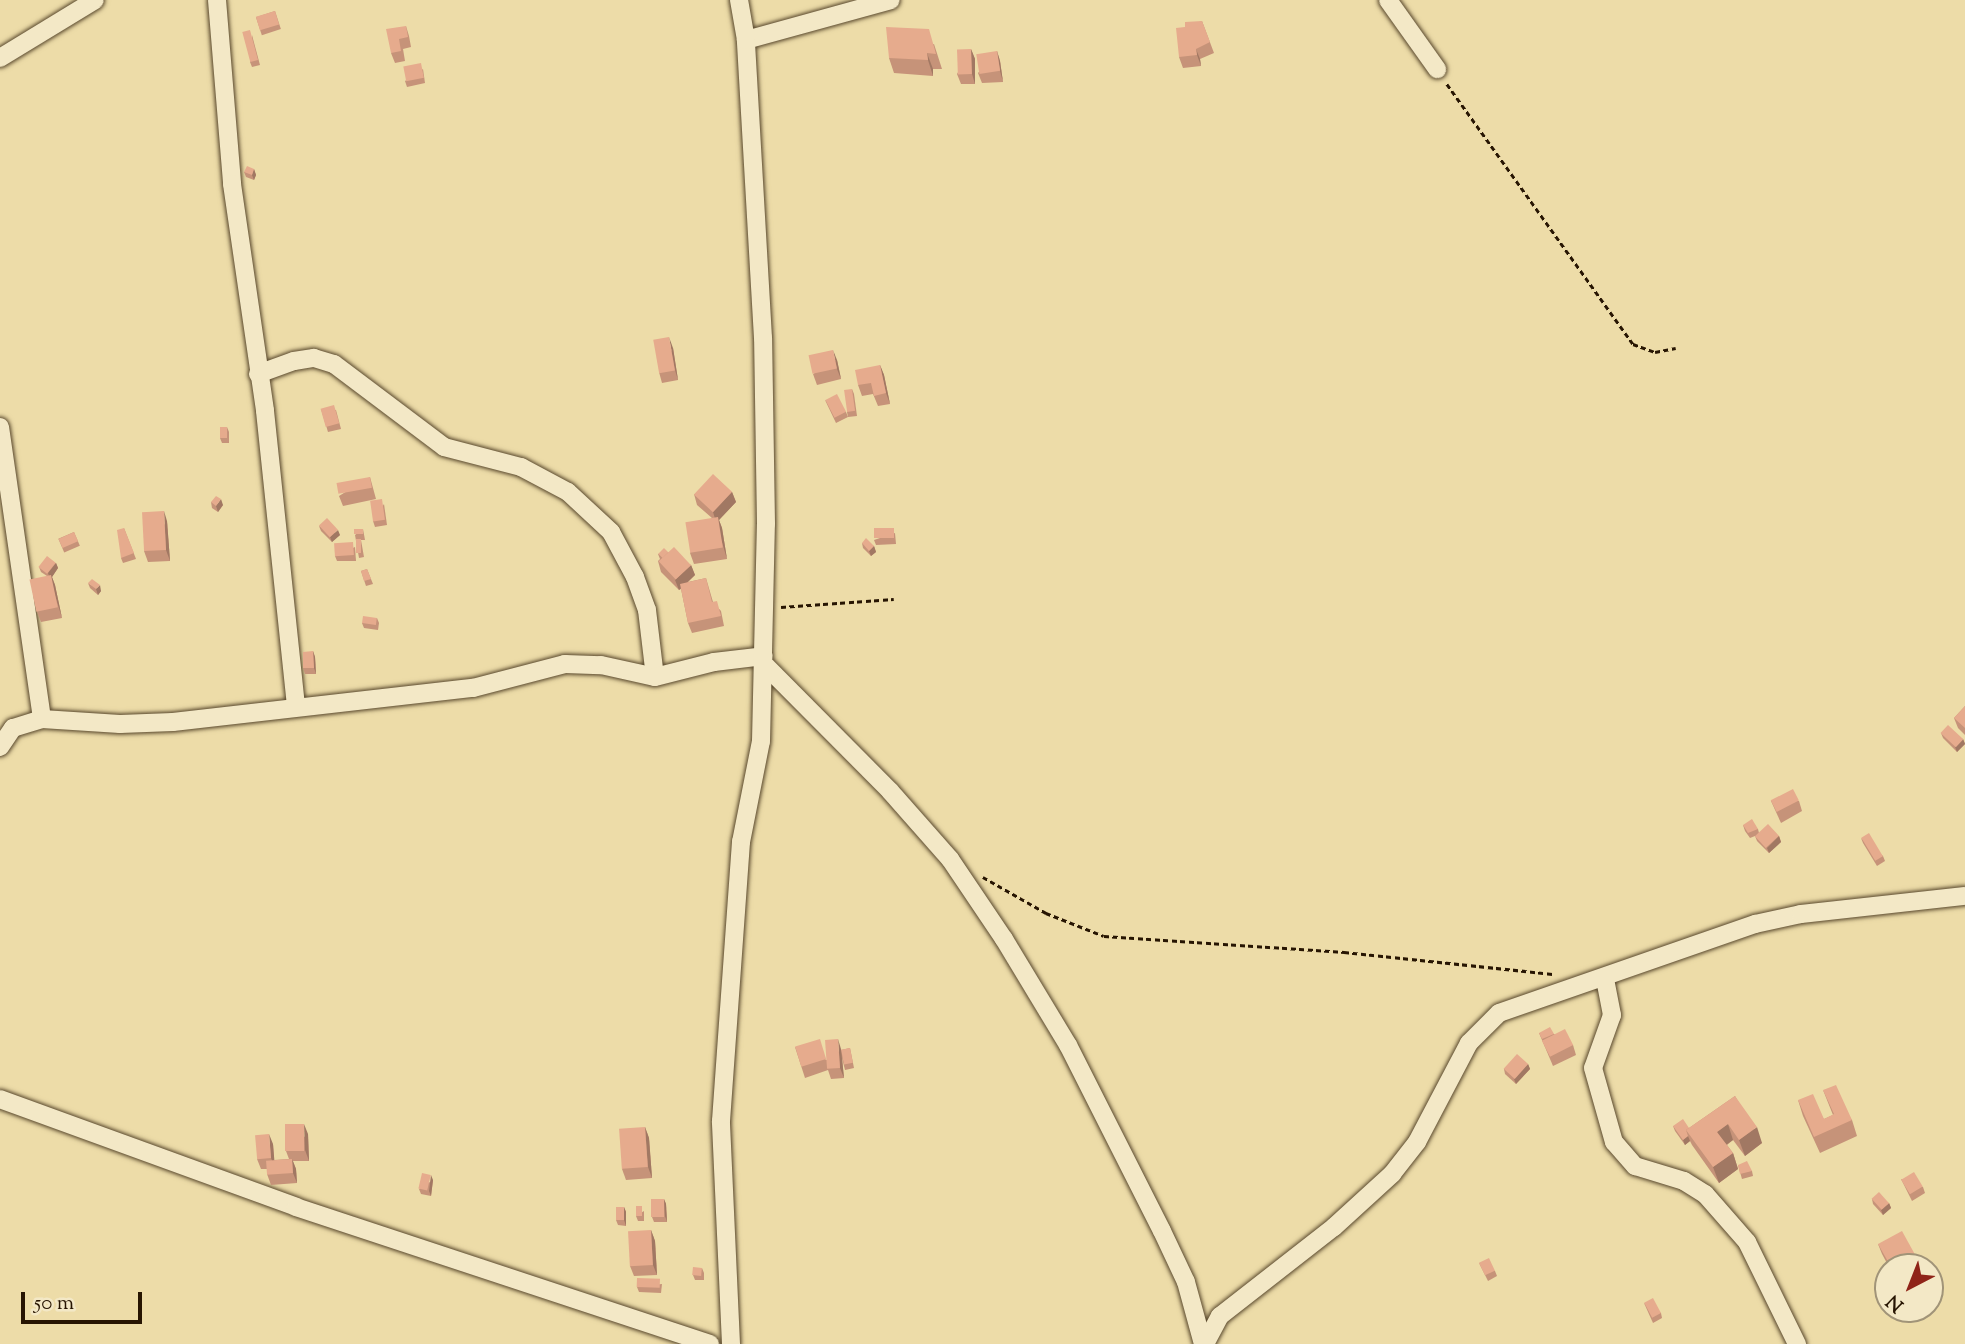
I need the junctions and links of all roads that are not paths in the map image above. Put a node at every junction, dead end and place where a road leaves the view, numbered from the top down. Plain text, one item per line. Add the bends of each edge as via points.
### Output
1 (95, 0) edge
2 (217, 0) edge
3 (739, 0) edge
4 (891, 0) edge
5 (1388, 0) edge
6 (746, 40) junction
7 (0, 58) edge
8 (1437, 69) road end
9 (258, 374) junction
10 (0, 427) edge
11 (765, 661) junction
12 (655, 677) junction
13 (296, 704) junction
14 (42, 719) junction
15 (0, 747) edge
16 (1965, 896) edge
17 (1605, 979) junction
18 (0, 1099) edge
19 (710, 1344) edge
20 (731, 1344) edge
21 (1204, 1344) edge
22 (1797, 1344) edge

1 - 7 street
2 - 9 street via 232,184
3 - 6 street
4 - 6 street
5 - 8 street
6 - 11 street via 763,338
9 - 12 street via 304,359 334,363 444,447 521,467 568,492 611,532 635,577 647,611
9 - 13 street
10 - 14 street
11 - 12 street via 714,662
11 - 20 street via 761,741 741,842 725,1032 721,1121
11 - 21 street via 950,859 1004,939 1068,1045 1162,1231 1186,1282
12 - 13 street via 582,662 473,688
13 - 14 street via 173,722
14 - 15 street via 13,729
16 - 17 street via 1755,924
17 - 21 street via 1499,1013 1483,1025 1417,1142 1392,1174 1334,1227 1220,1316
17 - 22 street via 1612,1015 1593,1068 1614,1142 1635,1166 1684,1181 1705,1194 1747,1242
18 - 19 street via 296,1207

